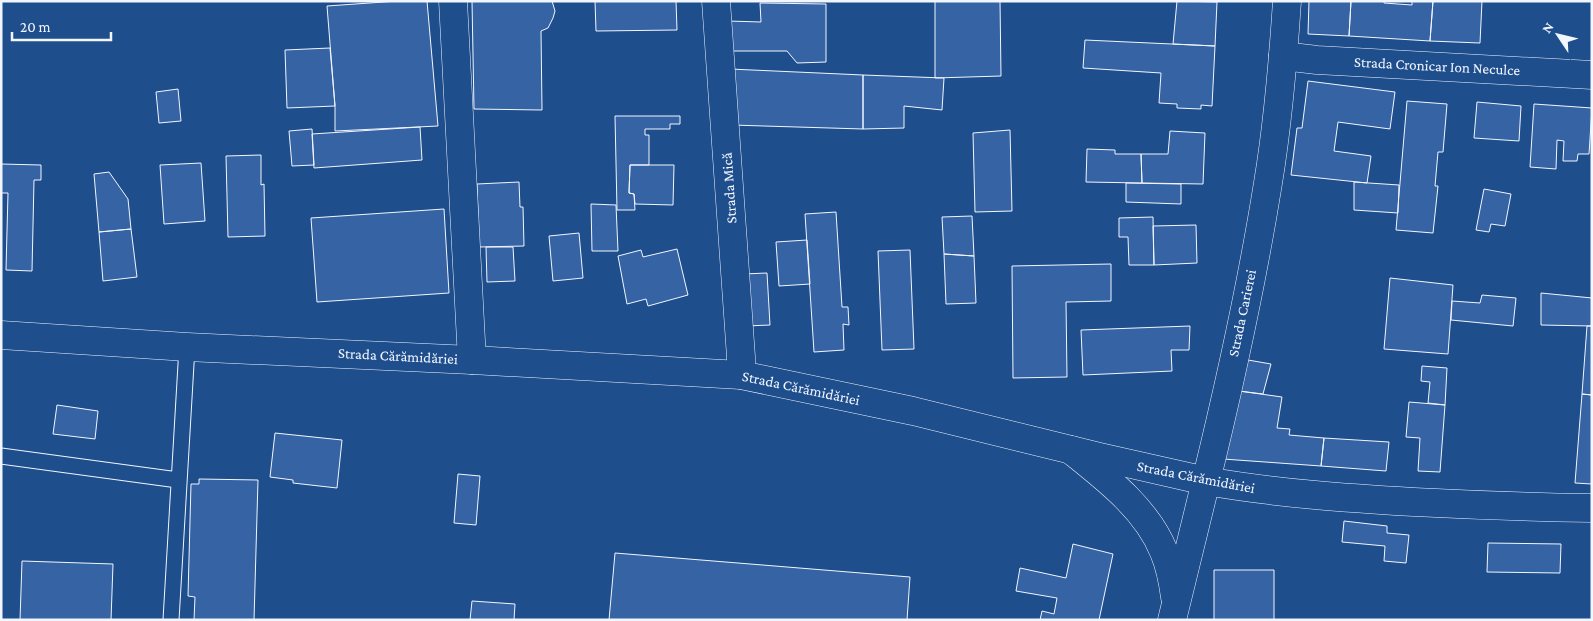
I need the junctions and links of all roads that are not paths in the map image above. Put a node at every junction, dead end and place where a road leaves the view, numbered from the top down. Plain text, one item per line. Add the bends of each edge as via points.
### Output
1 (453, 1) edge
2 (716, 1) edge
3 (1287, 1) edge
4 (1283, 56) junction
5 (1592, 75) edge
6 (1, 335) edge
7 (187, 347) junction
8 (472, 360) junction
9 (741, 375) junction
10 (1071, 450) junction
11 (1, 456) edge
12 (178, 480) junction
13 (1206, 481) junction
14 (1592, 508) edge
15 (1174, 611) edge
16 (171, 620) edge

1 - 8 street
2 - 9 street, Strada Mică
3 - 4 street, Strada Carierei
4 - 5 street, Strada Cronicar Ion Neculce
4 - 13 street, Strada Carierei via 1268,182
6 - 7 street, Strada Cărămidăriei
7 - 8 street, Strada Cărămidăriei
7 - 12 lane
8 - 9 street, Strada Cărămidăriei
9 - 10 street, Strada Cărămidăriei via 913,411
10 - 13 street, Strada Cărămidăriei
10 - 15 street via 1112,483 1148,524 1164,551 1172,578
11 - 12 lane
12 - 16 lane
13 - 14 street, Strada Cărămidăriei via 1253,490 1345,498
13 - 15 street, Strada Carierei

